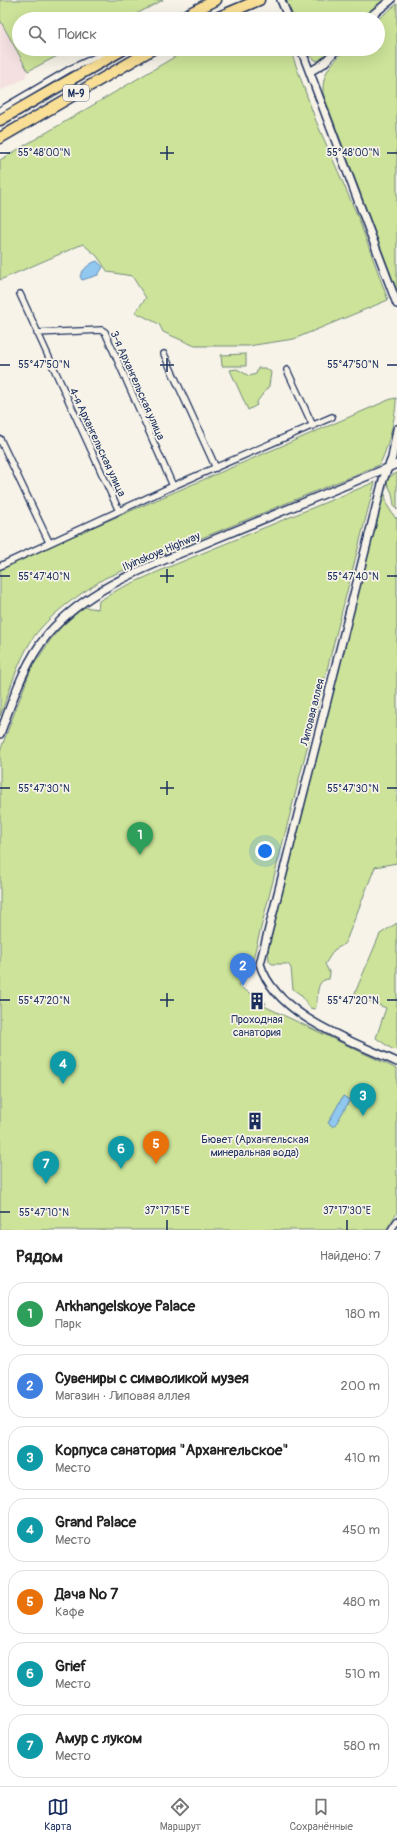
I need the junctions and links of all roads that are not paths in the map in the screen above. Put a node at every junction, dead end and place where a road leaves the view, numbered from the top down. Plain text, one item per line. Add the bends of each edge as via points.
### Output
1 (216, 0) edge
2 (259, 0) edge
3 (281, 0) edge
4 (390, 0) edge
5 (192, 12) edge
6 (231, 12) edge
7 (286, 12) edge
8 (375, 12) edge
9 (98, 56) edge
10 (112, 56) edge
11 (141, 56) edge
12 (304, 56) edge
13 (330, 56) edge
14 (310, 71) junction
15 (0, 110) edge
16 (0, 120) edge
17 (0, 138) edge
18 (20, 294) dead end
19 (397, 304) edge
20 (37, 333) junction
21 (164, 354) dead end
22 (287, 370) dead end
23 (332, 417) dead end
24 (312, 426) junction
25 (397, 430) edge
26 (0, 439) edge
27 (397, 464) edge
28 (388, 467) junction
29 (216, 468) junction
30 (173, 486) junction
31 (119, 511) junction
32 (49, 542) junction
33 (0, 566) edge
34 (0, 734) edge
35 (397, 1062) edge
36 (397, 1221) edge
37 (391, 1230) edge

1 - 5 highway
2 - 6 highway
3 - 7 street
4 - 8 street
9 - 15 street via 70,69
10 - 16 highway, М-9
11 - 17 highway, М-9
12 - 14 street
13 - 14 street via 323,64
14 - 19 street
18 - 20 street, 4-я Архангельская улица
20 - 30 street, 3-я Архангельская улица via 102,330 105,332
20 - 31 street, 4-я Архангельская улица
21 - 29 street
22 - 24 street
23 - 24 street
24 - 29 street
25 - 28 street, Липовая аллея
26 - 32 street
27 - 28 street, Ilyinskoye Highway
28 - 34 street, Ilyinskoye Highway via 164,561 94,594 61,620 36,651 17,688
28 - 35 street, Липовая аллея via 260,964 266,978 282,1000 291,1007 339,1036
29 - 30 street
30 - 31 street
31 - 32 street
32 - 33 street
36 - 37 street

